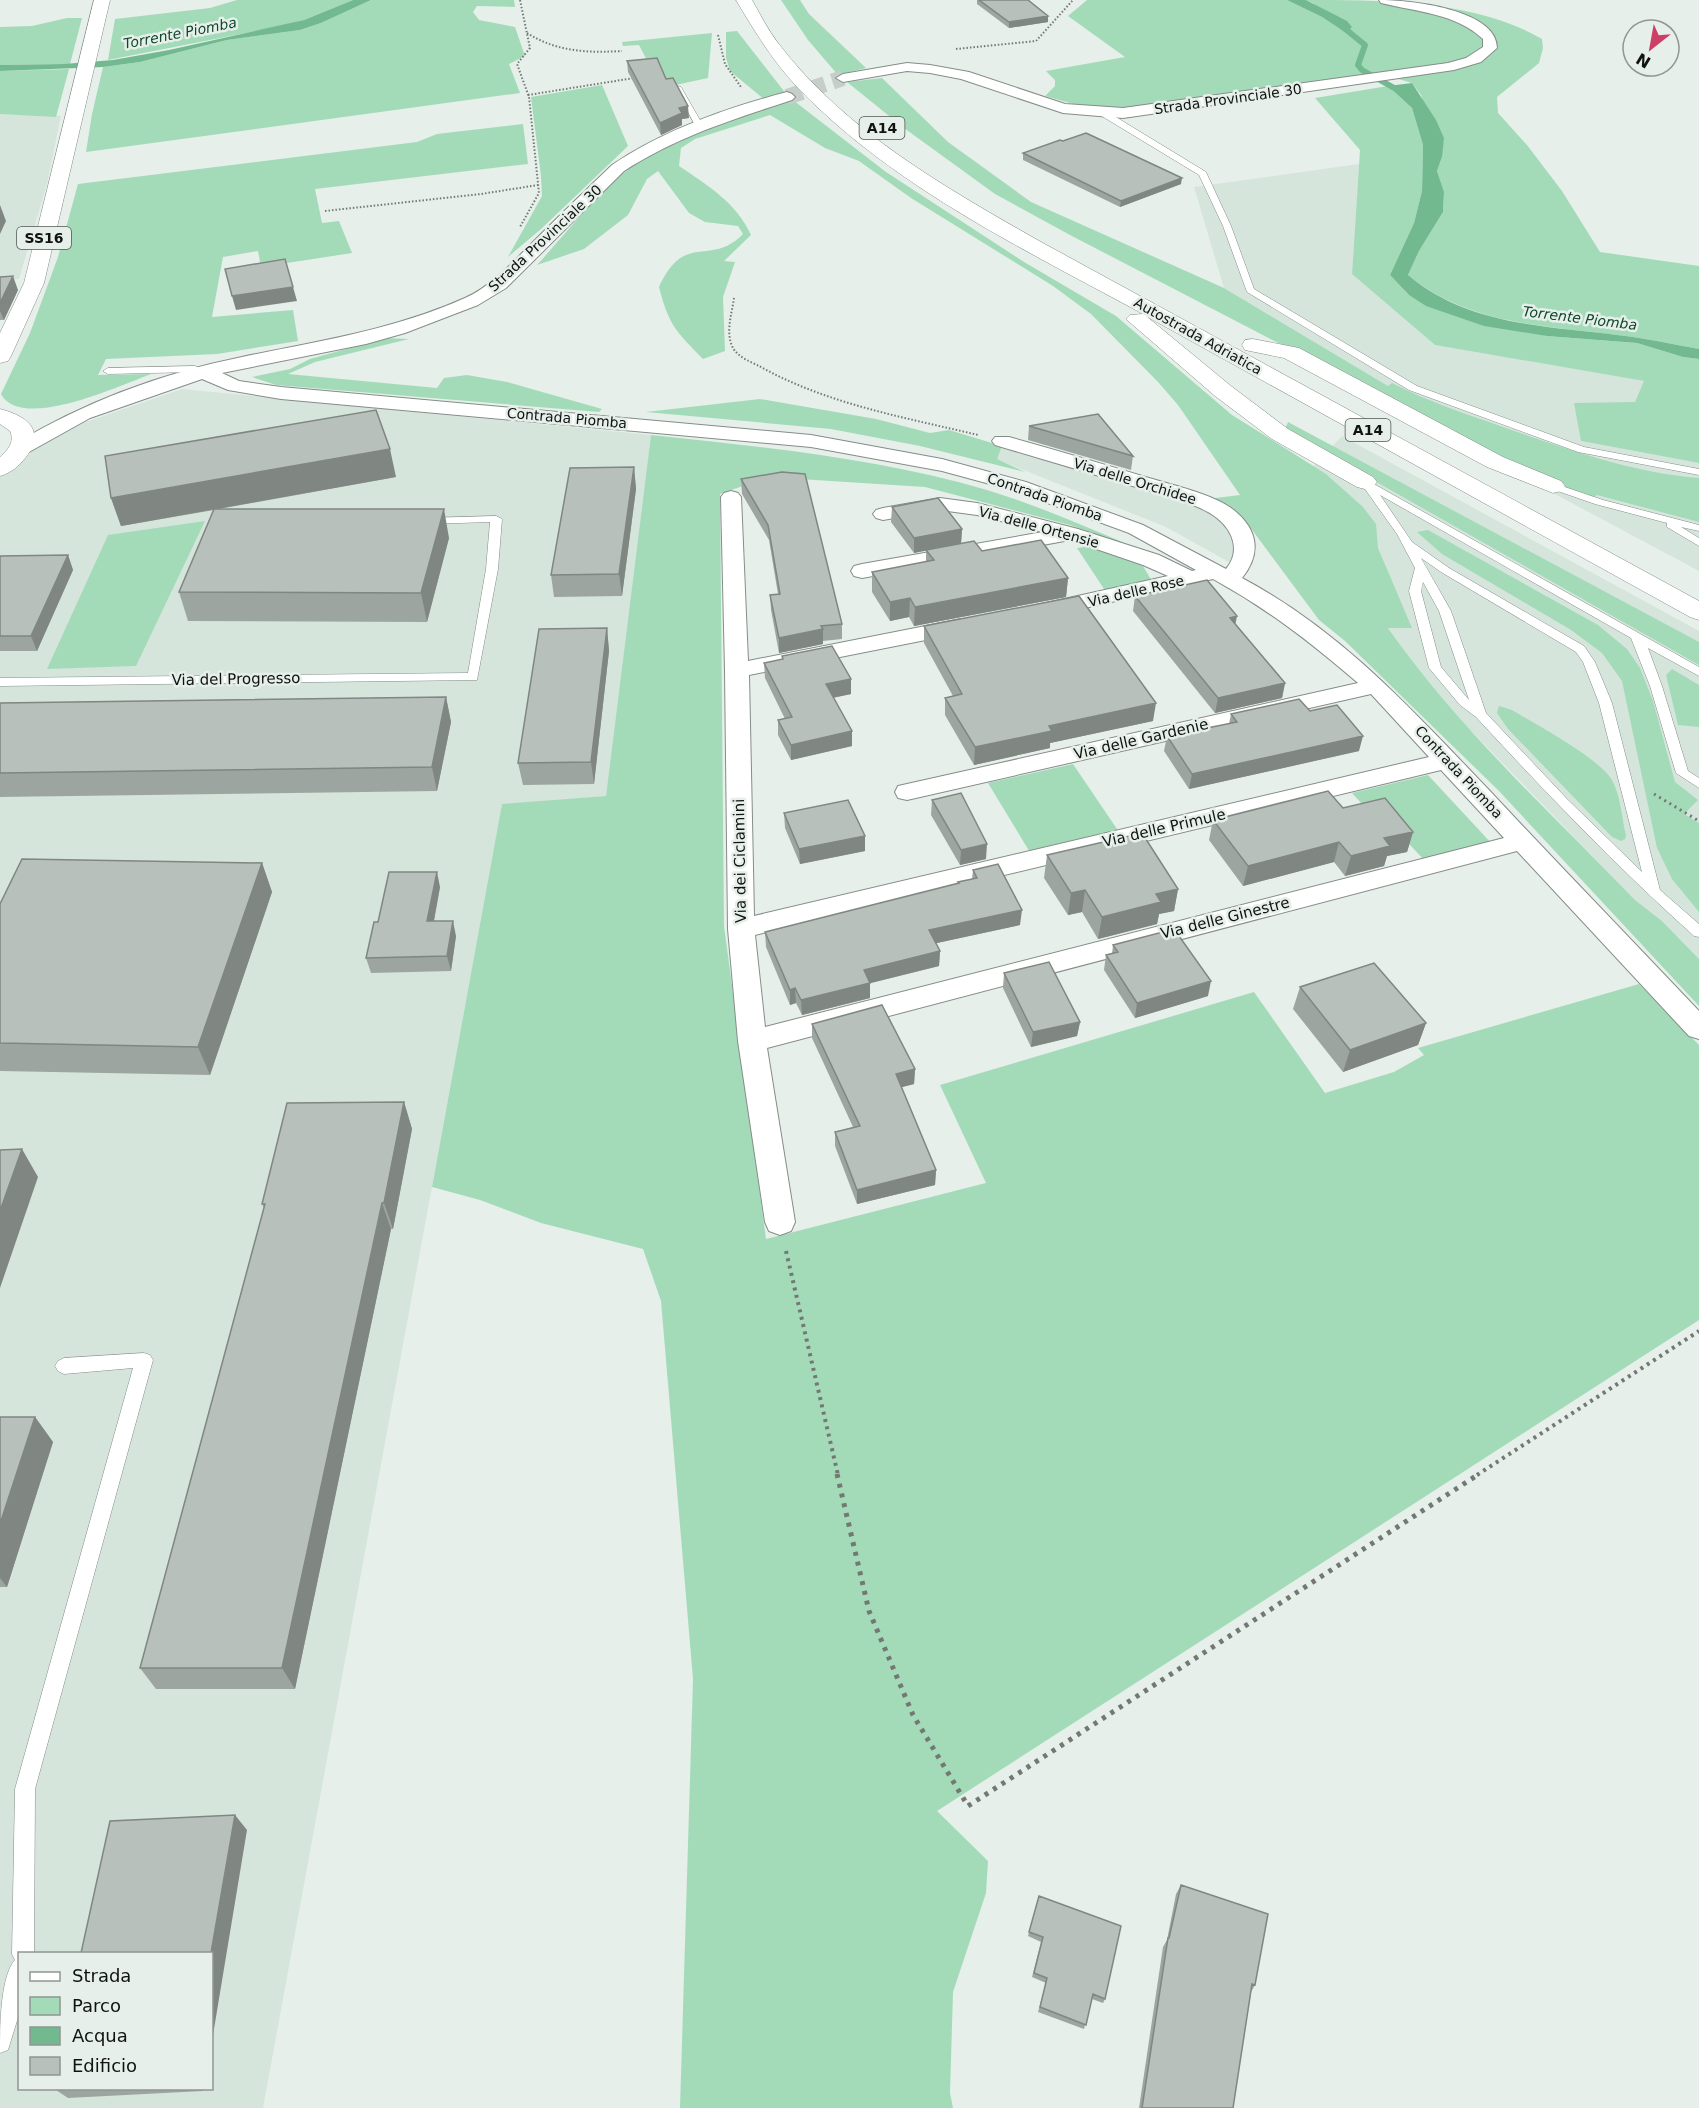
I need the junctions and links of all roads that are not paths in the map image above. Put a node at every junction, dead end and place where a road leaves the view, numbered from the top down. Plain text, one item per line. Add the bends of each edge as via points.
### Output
1 (102, 0) edge
2 (744, 0) edge
3 (1386, 0) edge
4 (837, 83) tunnel mouth
5 (677, 87) edge
6 (787, 97) tunnel mouth
7 (1103, 113) junction
8 (700, 127) junction
9 (1027, 221) dead end
10 (1037, 248) junction
11 (1253, 345) junction
12 (0, 356) edge
13 (108, 371) dead end
14 (202, 372) junction
15 (84, 414) junction
16 (4, 417) edge
17 (1002, 441) road end
18 (22, 448) junction
19 (0, 469) edge
20 (1699, 472) edge
21 (1365, 482) junction
22 (1553, 486) joint
23 (731, 497) dead end
24 (883, 514) dead end
25 (1659, 518) junction
26 (416, 522) edge
27 (1699, 528) edge
28 (1071, 533) junction
29 (1406, 541) junction
30 (1699, 543) edge
31 (1420, 569) junction
32 (1669, 570) dead end
33 (862, 571) dead end
34 (1223, 576) junction
35 (1190, 578) junction
36 (1699, 612) edge
37 (1020, 614) edge
38 (987, 621) edge
39 (1636, 636) junction
40 (737, 670) junction
41 (1699, 672) edge
42 (0, 682) edge
43 (1376, 686) junction
44 (1480, 714) junction
45 (1448, 760) junction
46 (1699, 784) edge
47 (907, 792) dead end
48 (1524, 841) junction
49 (1653, 892) junction
50 (741, 929) junction
51 (1699, 932) edge
52 (1699, 1029) edge
53 (752, 1041) junction
54 (780, 1222) road end
55 (64, 1366) dead end
56 (23, 1952) edge
57 (18, 1976) edge
58 (0, 2042) edge

1 - 12 main road, SS16 via 34,283
2 - 10 main road, Autostrada Adriatica / A14 via 759,28 795,73 841,117 901,164
3 - 7 street, Strada Provinciale 30 via 1465,20 1490,38 1490,48 1468,63 1149,110
4 - 7 street, Strada Provinciale 30 via 907,67 964,75 1064,108
5 - 8 lane
6 - 8 street, Strada Provinciale 30
7 - 20 lane via 1203,174 1250,290 1413,388 1582,450
8 - 14 street, Strada Provinciale 30 via 644,151 618,168 500,284 472,301 399,329
9 - 11 main road, Autostrada Adriatica / A14
10 - 21 main road via 1038,259 1128,312 1280,434
10 - 36 main road, Autostrada Adriatica / A14
11 - 22 main road via 1291,353 1495,462
11 - 32 main road, Autostrada Adriatica / A14
13 - 14 lane
14 - 15 street, Strada Provinciale 30
14 - 34 street, Contrada Piomba via 235,386 281,393 811,441 942,465 1019,486 1136,530
15 - 16 street, Strada Provinciale 30 via 35,421
15 - 18 street, Strada Provinciale 30
16 - 18 main road via 23,431
17 - 34 street, Via delle Orchidee via 1182,494 1223,512 1243,534 1245,549 1241,565
18 - 19 main road
21 - 29 lane
21 - 39 lane
22 - 25 lane
23 - 40 street, Via dei Ciclamini
24 - 28 street, Via delle Ortensie via 940,504
25 - 27 lane
25 - 30 lane
26 - 42 lane, Via del Progresso via 496,519 492,569 473,677
28 - 33 street
28 - 35 street, Via delle Ortensie via 1151,560
29 - 31 lane
29 - 49 lane via 1445,570 1587,656 1597,677 1625,776
31 - 44 lane via 1445,611
31 - 44 lane via 1415,591 1435,668 1464,702
34 - 35 street, Via delle Rose
34 - 43 street, Contrada Piomba via 1303,625
35 - 37 street, Via delle Rose
38 - 40 street
39 - 41 lane
39 - 46 lane via 1649,661 1682,773
40 - 50 street, Via dei Ciclamini
43 - 45 street, Contrada Piomba
43 - 47 street, Via delle Gardenie
44 - 49 lane
45 - 48 street, Contrada Piomba
45 - 50 street, Via delle Primule
48 - 52 street, Contrada Piomba
48 - 53 street, Via delle Ginestre
49 - 51 lane
50 - 53 street, Via dei Ciclamini
53 - 54 street, Via dei Ciclamini
55 - 56 lane via 144,1360 25,1789
57 - 58 lane

